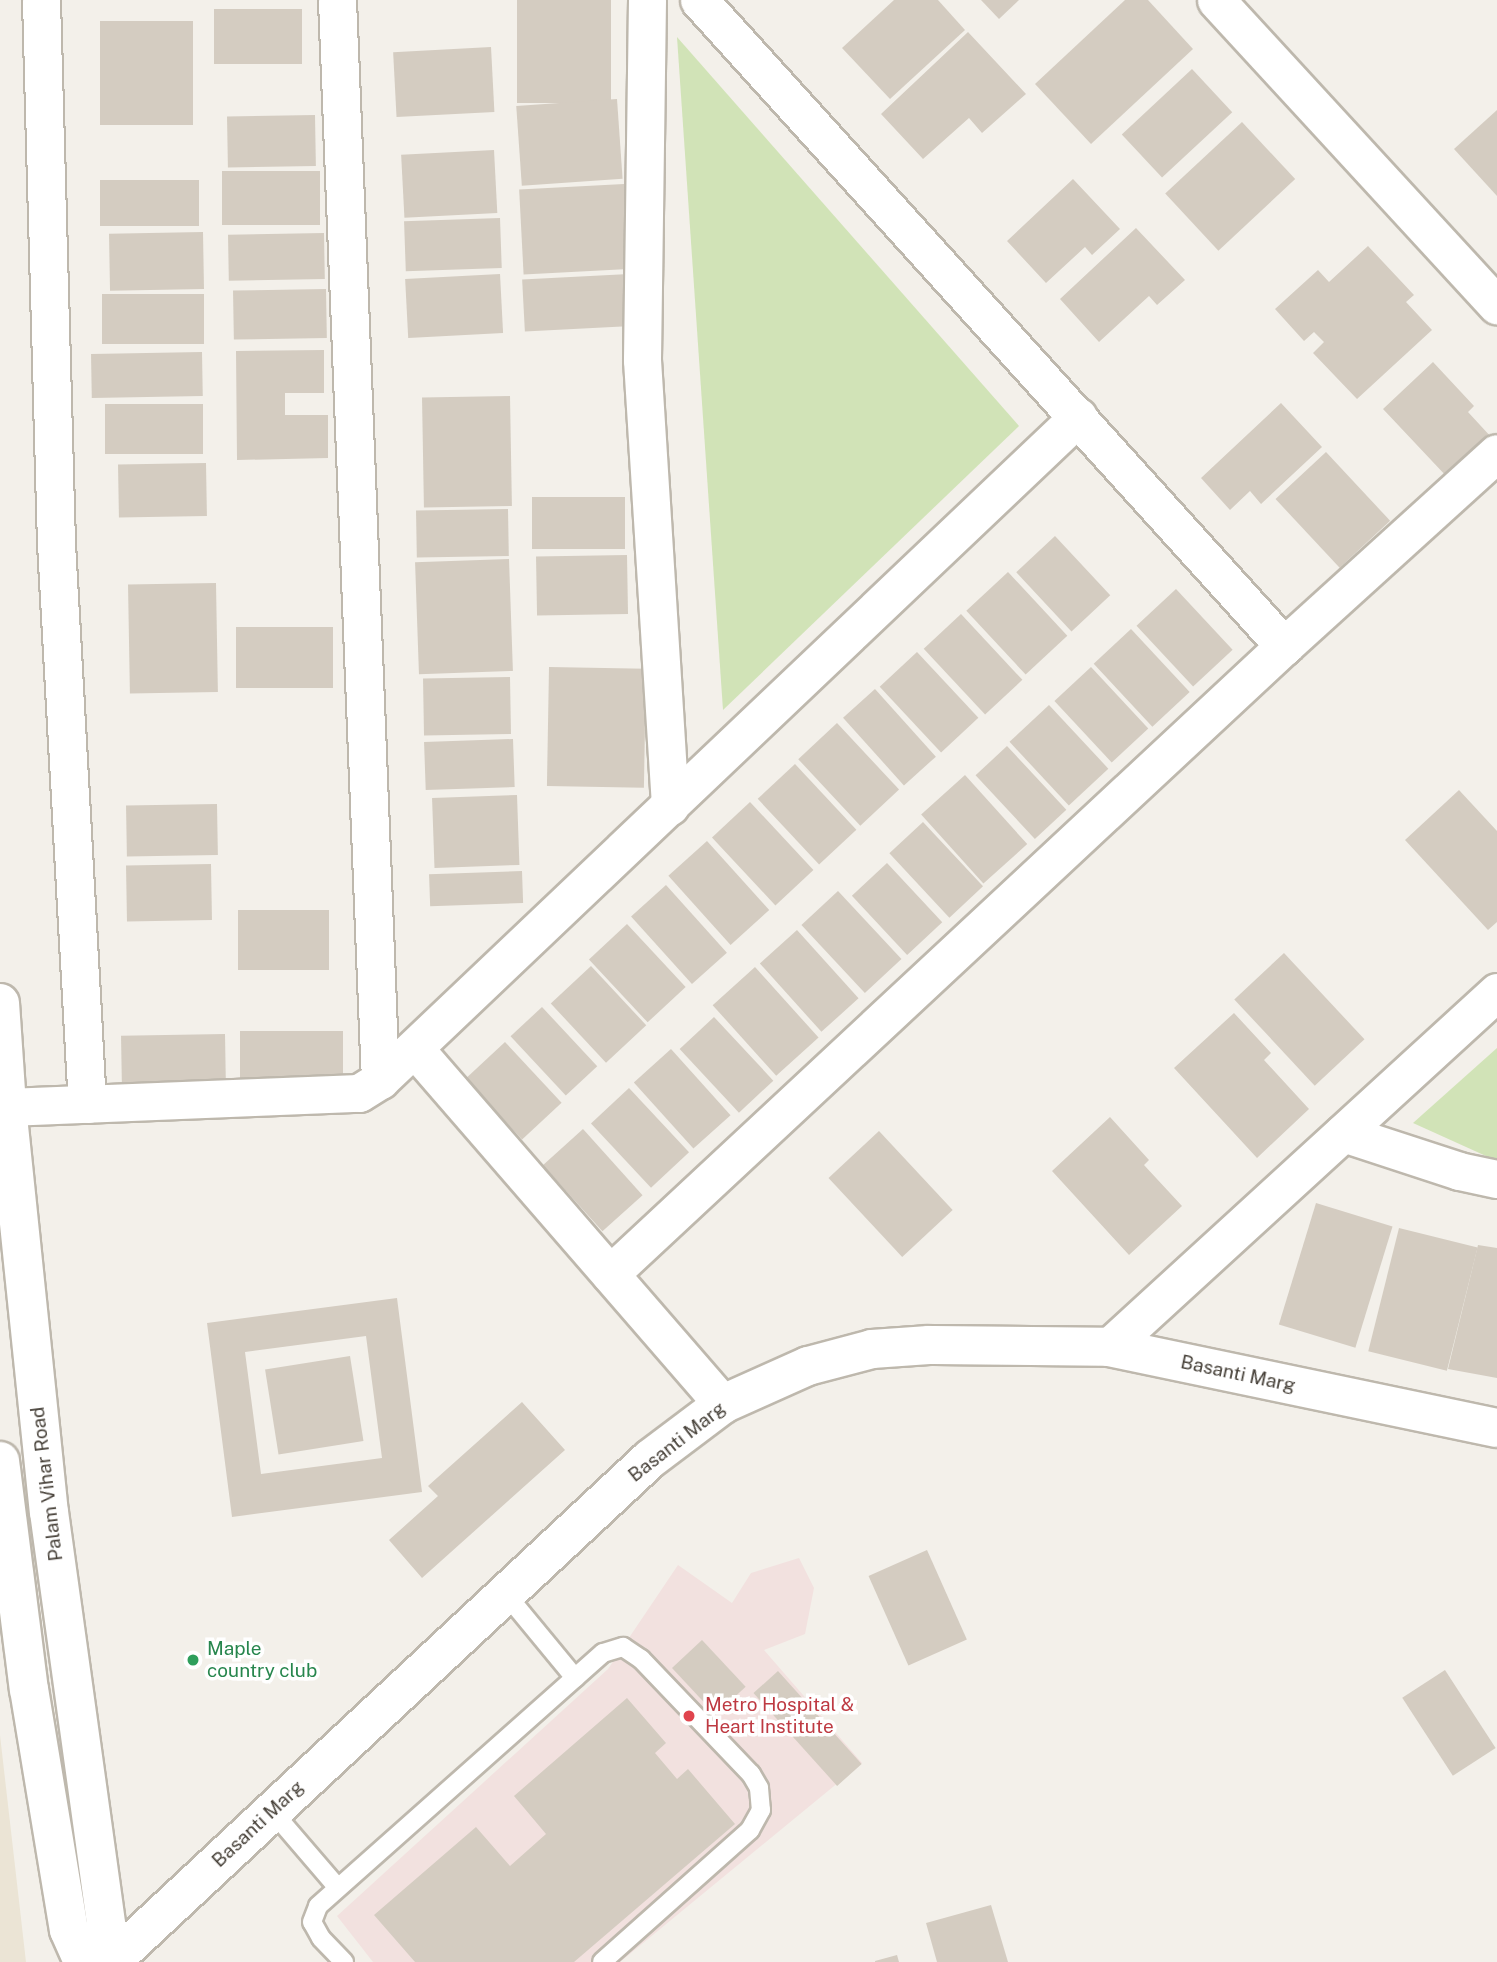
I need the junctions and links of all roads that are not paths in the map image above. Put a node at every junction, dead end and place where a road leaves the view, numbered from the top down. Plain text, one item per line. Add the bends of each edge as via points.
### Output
1 (41, 0) edge
2 (337, 0) edge
3 (647, 0) edge
4 (699, 0) edge
5 (1216, 0) edge
6 (1497, 306) edge
7 (1078, 417) junction
8 (1497, 453) edge
9 (1284, 646) junction
10 (670, 806) junction
11 (1497, 992) edge
12 (0, 1003) edge
13 (415, 1049) junction
14 (380, 1080) junction
15 (87, 1104) junction
16 (7, 1107) junction
17 (1343, 1133) junction
18 (1497, 1179) edge
19 (610, 1274) junction
20 (1109, 1347) junction
21 (723, 1404) junction
22 (1497, 1427) edge
23 (0, 1461) edge
24 (505, 1593) junction
25 (575, 1678) junction
26 (272, 1811) junction
27 (338, 1888) junction
28 (83, 1962) edge
29 (96, 1962) edge
30 (111, 1962) edge
31 (344, 1962) edge
32 (602, 1962) edge

1 - 15 street via 56,543
2 - 14 street
3 - 10 street via 642,360
4 - 7 street
5 - 6 street
7 - 9 street
7 - 10 street
8 - 9 street
9 - 19 street
10 - 13 street
11 - 17 street
12 - 16 street, Palam Vihar Road
13 - 14 street
13 - 19 street
14 - 15 street via 359,1093
15 - 16 street
16 - 29 street, Palam Vihar Road via 49,1513 106,1925
17 - 18 street
17 - 20 street
19 - 21 street
20 - 21 street, Basanti Marg via 872,1349 808,1366
20 - 22 street, Basanti Marg
21 - 24 street, Basanti Marg via 650,1459
23 - 28 street via 29,1689 67,1917
24 - 25 lane
24 - 26 street, Basanti Marg
25 - 27 lane
25 - 32 lane via 603,1653 623,1647 641,1659 751,1773 759,1788 761,1810 750,1830
26 - 27 lane
26 - 30 street, Basanti Marg
27 - 31 lane via 318,1906 312,1922

